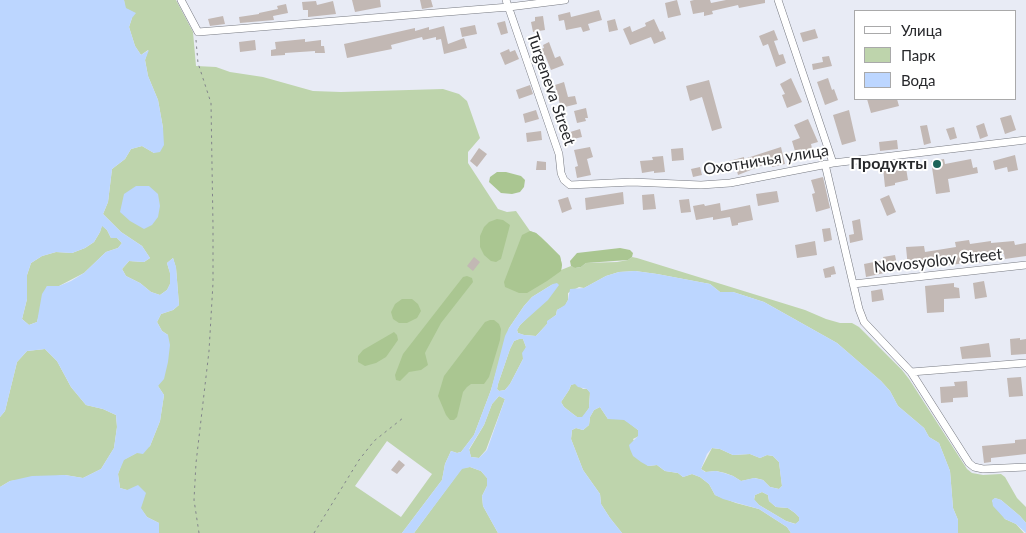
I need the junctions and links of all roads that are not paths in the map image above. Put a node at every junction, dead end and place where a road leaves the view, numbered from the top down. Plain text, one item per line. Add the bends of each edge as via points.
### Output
1 (180, 0) edge
2 (565, 0) edge
3 (778, 0) edge
4 (508, 4) edge
5 (1026, 140) edge
6 (829, 164) junction
7 (570, 186) joint
8 (1026, 265) edge
9 (854, 284) junction
10 (1026, 363) edge
11 (911, 372) junction
12 (1026, 467) edge

1 - 4 street via 198,32
2 - 4 street
3 - 6 street
4 - 7 street, Turgeneva Street via 559,154 561,173
5 - 6 street, Охотничья улица
6 - 7 street, Охотничья улица via 724,184 632,182
6 - 9 street
8 - 9 street, Novosyolov Street
9 - 11 street via 864,322
10 - 11 street
11 - 12 street via 969,463 983,469

